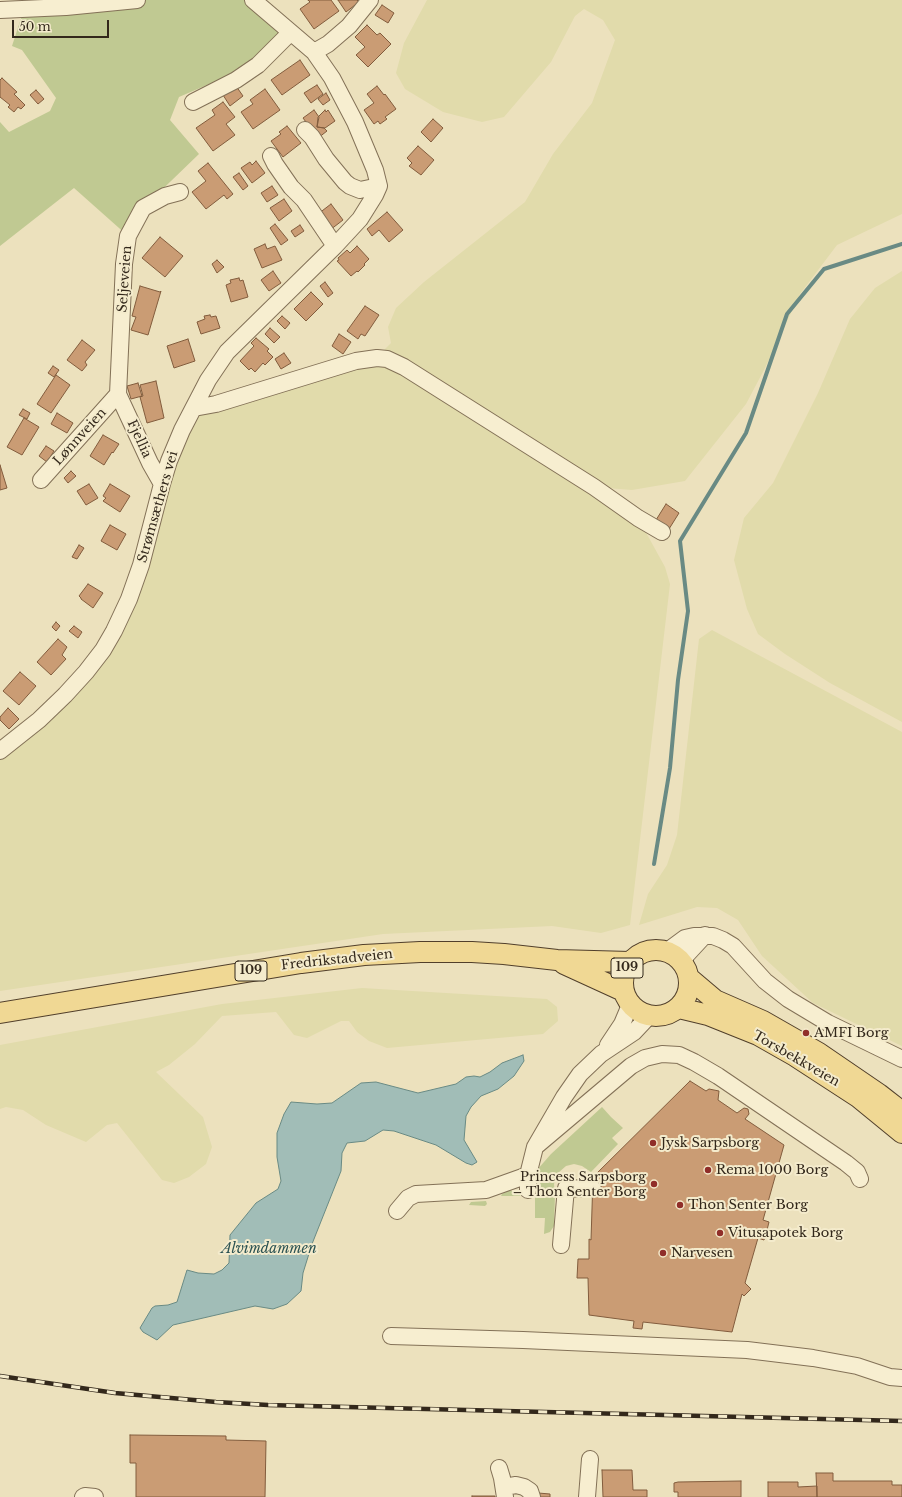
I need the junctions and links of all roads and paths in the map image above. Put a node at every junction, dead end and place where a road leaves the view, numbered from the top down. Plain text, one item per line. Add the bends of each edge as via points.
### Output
1 (137, 0) edge
2 (253, 0) edge
3 (370, 0) edge
4 (0, 10) edge
5 (290, 33) junction
6 (314, 52) junction
7 (192, 102) dead end
8 (305, 130) dead end
9 (271, 156) dead end
10 (379, 186) junction
11 (180, 192) dead end
12 (335, 246) junction
13 (118, 394) junction
14 (194, 408) junction
15 (41, 480) dead end
16 (162, 484) junction
17 (662, 532) dead end
18 (0, 751) edge
19 (557, 960) junction
20 (630, 962) junction
21 (679, 964) junction
22 (627, 998) junction
23 (679, 1008) junction
24 (0, 1013) edge
25 (649, 1016) junction
26 (601, 1054) junction
27 (902, 1059) edge
28 (574, 1082) junction
29 (592, 1099) junction
30 (902, 1112) edge
31 (902, 1133) edge
32 (535, 1147) junction
33 (860, 1179) dead end
34 (593, 1189) dead end
35 (397, 1211) dead end
36 (561, 1245) dead end
37 (391, 1336) dead end
38 (902, 1378) edge
39 (590, 1459) dead end
40 (499, 1468) dead end
41 (504, 1492) edge
42 (83, 1497) edge
43 (95, 1497) edge
44 (532, 1497) edge
45 (587, 1497) edge

1 - 4 street
2 - 5 street
3 - 6 street via 349,26
5 - 6 street
5 - 7 street via 258,65 236,80
6 - 10 street via 332,78 355,122
8 - 10 street via 350,186 360,190
9 - 12 street
10 - 12 street, Strømsæthers vei via 360,219
11 - 13 street, Seljeveien via 165,196 143,208 128,236 124,264
12 - 14 street, Strømsæthers vei via 228,352 208,380
13 - 15 street, Lønnveien
13 - 16 street, Fjellia
14 - 16 street, Strømsæthers vei via 182,430
14 - 17 street via 216,404 356,361 387,359 404,367
16 - 18 street, Strømsæthers vei via 141,565 114,631 86,672 65,695
19 - 20 main road, Fredrikstadveien / 109
19 - 22 main road, Fredrikstadveien / 109
19 - 24 main road, Fredrikstadveien / 109 via 472,952 364,955 293,964
20 - 21 main road, 109 via 647,951 657,950
20 - 22 main road, 109 via 622,980
21 - 23 main road via 689,989 686,999
21 - 27 street via 705,935 723,940 733,946 765,981 788,999 828,1023
21 - 30 main road, Torsbekkveien via 715,1000 763,1020 819,1053
22 - 25 main road, 109 via 639,1012
22 - 26 street via 622,1024
23 - 25 main road via 660,1017
23 - 31 main road, Torsbekkveien via 708,1015 764,1039 858,1096
25 - 26 street via 634,1032
26 - 28 street
28 - 29 street
28 - 32 street
29 - 32 street
29 - 33 street via 644,1058 662,1054 679,1055 725,1080 846,1163 857,1172
32 - 35 street via 528,1183 486,1190 416,1194 408,1198
34 - 36 street via 566,1188
37 - 38 street via 747,1350 813,1358
39 - 45 street
40 - 41 street
41 - 44 street via 516,1485 530,1490
42 - 43 street

